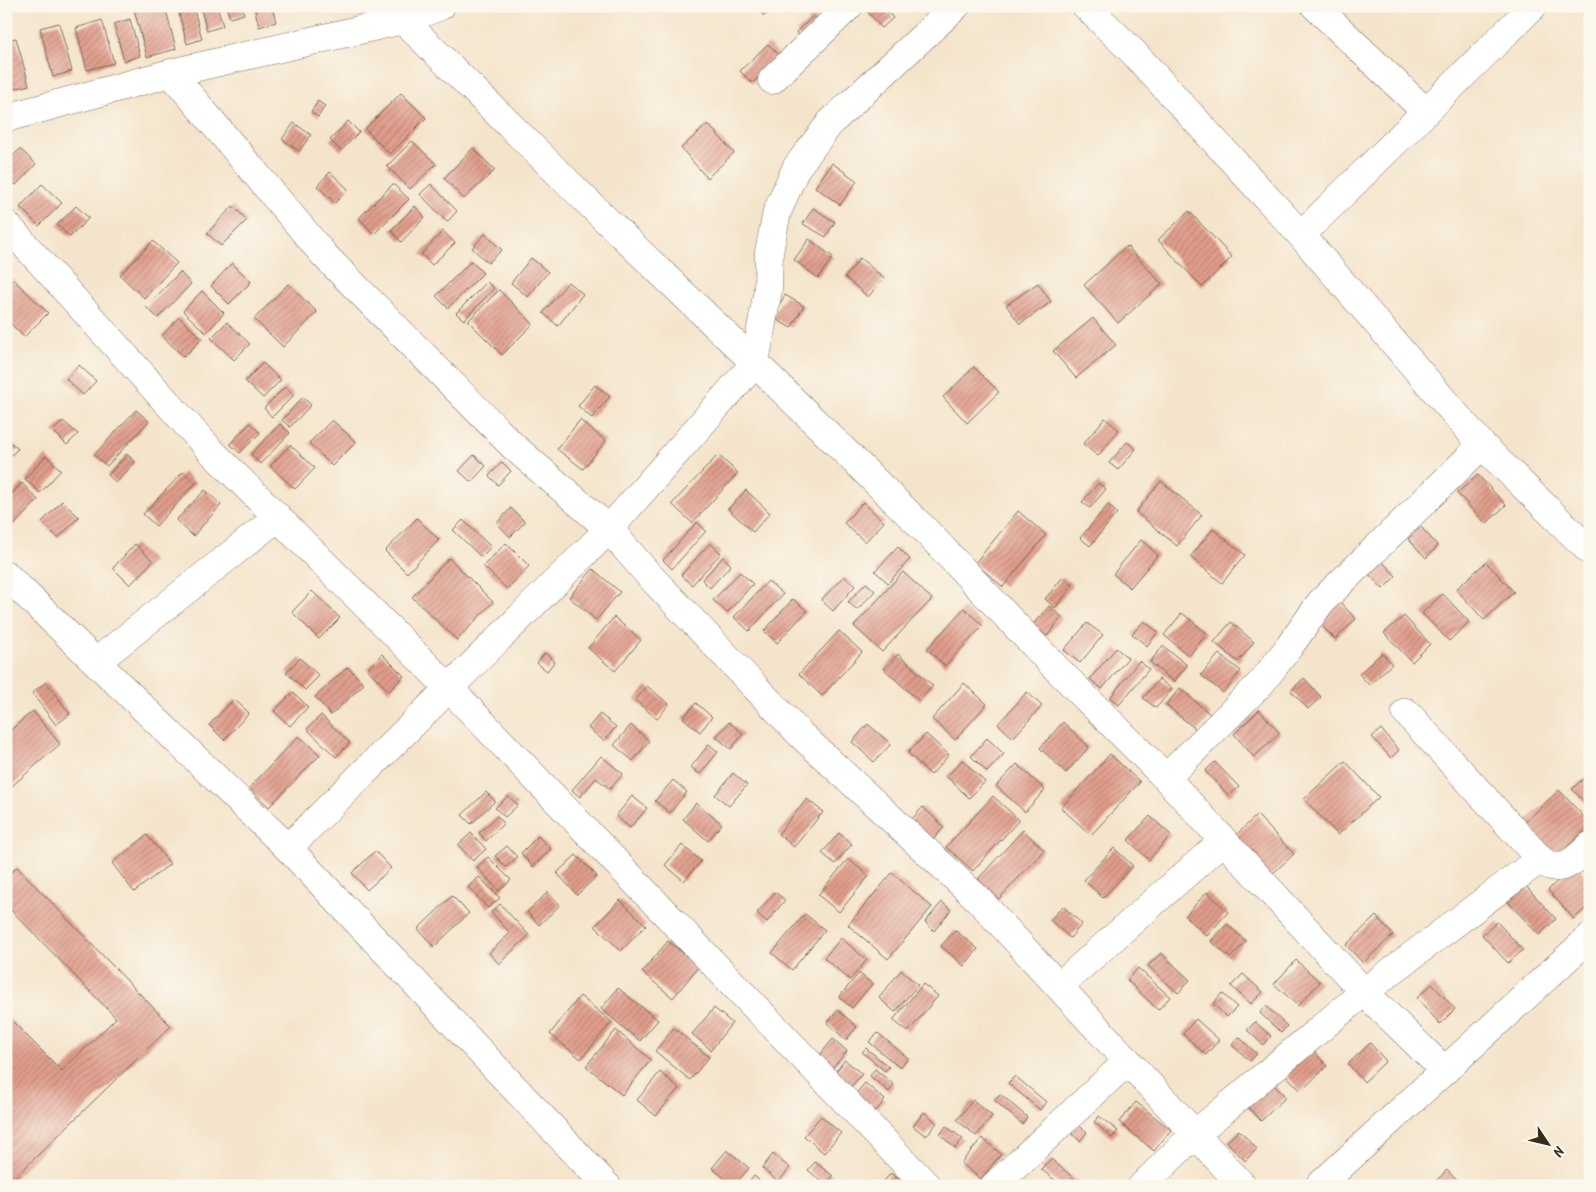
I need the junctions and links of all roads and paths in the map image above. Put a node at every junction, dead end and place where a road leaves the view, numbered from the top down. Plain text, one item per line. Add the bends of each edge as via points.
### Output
1 (441, 6) edge
2 (850, 6) edge
3 (956, 6) edge
4 (1086, 6) edge
5 (1315, 6) edge
6 (1533, 6) edge
7 (402, 20) junction
8 (171, 73) junction
9 (772, 80) dead end
10 (1426, 112) junction
11 (6, 118) edge
12 (6, 224) edge
13 (1301, 235) junction
14 (755, 362) junction
15 (1482, 445) junction
16 (278, 517) junction
17 (609, 529) junction
18 (1590, 551) edge
19 (9, 583) edge
20 (96, 662) junction
21 (449, 688) junction
22 (1406, 712) dead end
23 (1166, 778) junction
24 (1223, 841) junction
25 (1590, 846) edge
26 (288, 848) junction
27 (1540, 859) junction
28 (1590, 937) edge
29 (1059, 986) junction
30 (1364, 992) junction
31 (1128, 1061) junction
32 (1444, 1070) junction
33 (1195, 1134) junction
34 (607, 1186) edge
35 (927, 1186) edge
36 (994, 1186) edge
37 (1142, 1186) edge
38 (1243, 1186) edge
39 (1320, 1186) edge

1 - 7 street
2 - 9 street
3 - 14 street via 831,122 796,168 777,212
4 - 13 street via 1133,52
5 - 10 street
6 - 10 street
7 - 8 street
7 - 14 street
8 - 11 street
8 - 17 street via 325,256 514,447
10 - 13 street
12 - 16 street via 210,450
13 - 15 street
14 - 17 street
14 - 23 street via 926,531
15 - 18 street
15 - 23 street via 1321,602 1262,682
16 - 20 street
16 - 21 street
17 - 21 street
17 - 29 street via 800,734 977,898
19 - 20 street
20 - 26 street
21 - 26 street
21 - 35 street
22 - 27 street
23 - 24 street
24 - 29 street
24 - 30 street
25 - 27 street via 1562,866 1551,866
26 - 34 street
27 - 30 street
28 - 32 street
29 - 31 street
30 - 32 street
30 - 33 street
31 - 33 street
31 - 36 street
32 - 39 street
33 - 37 street
33 - 38 street

